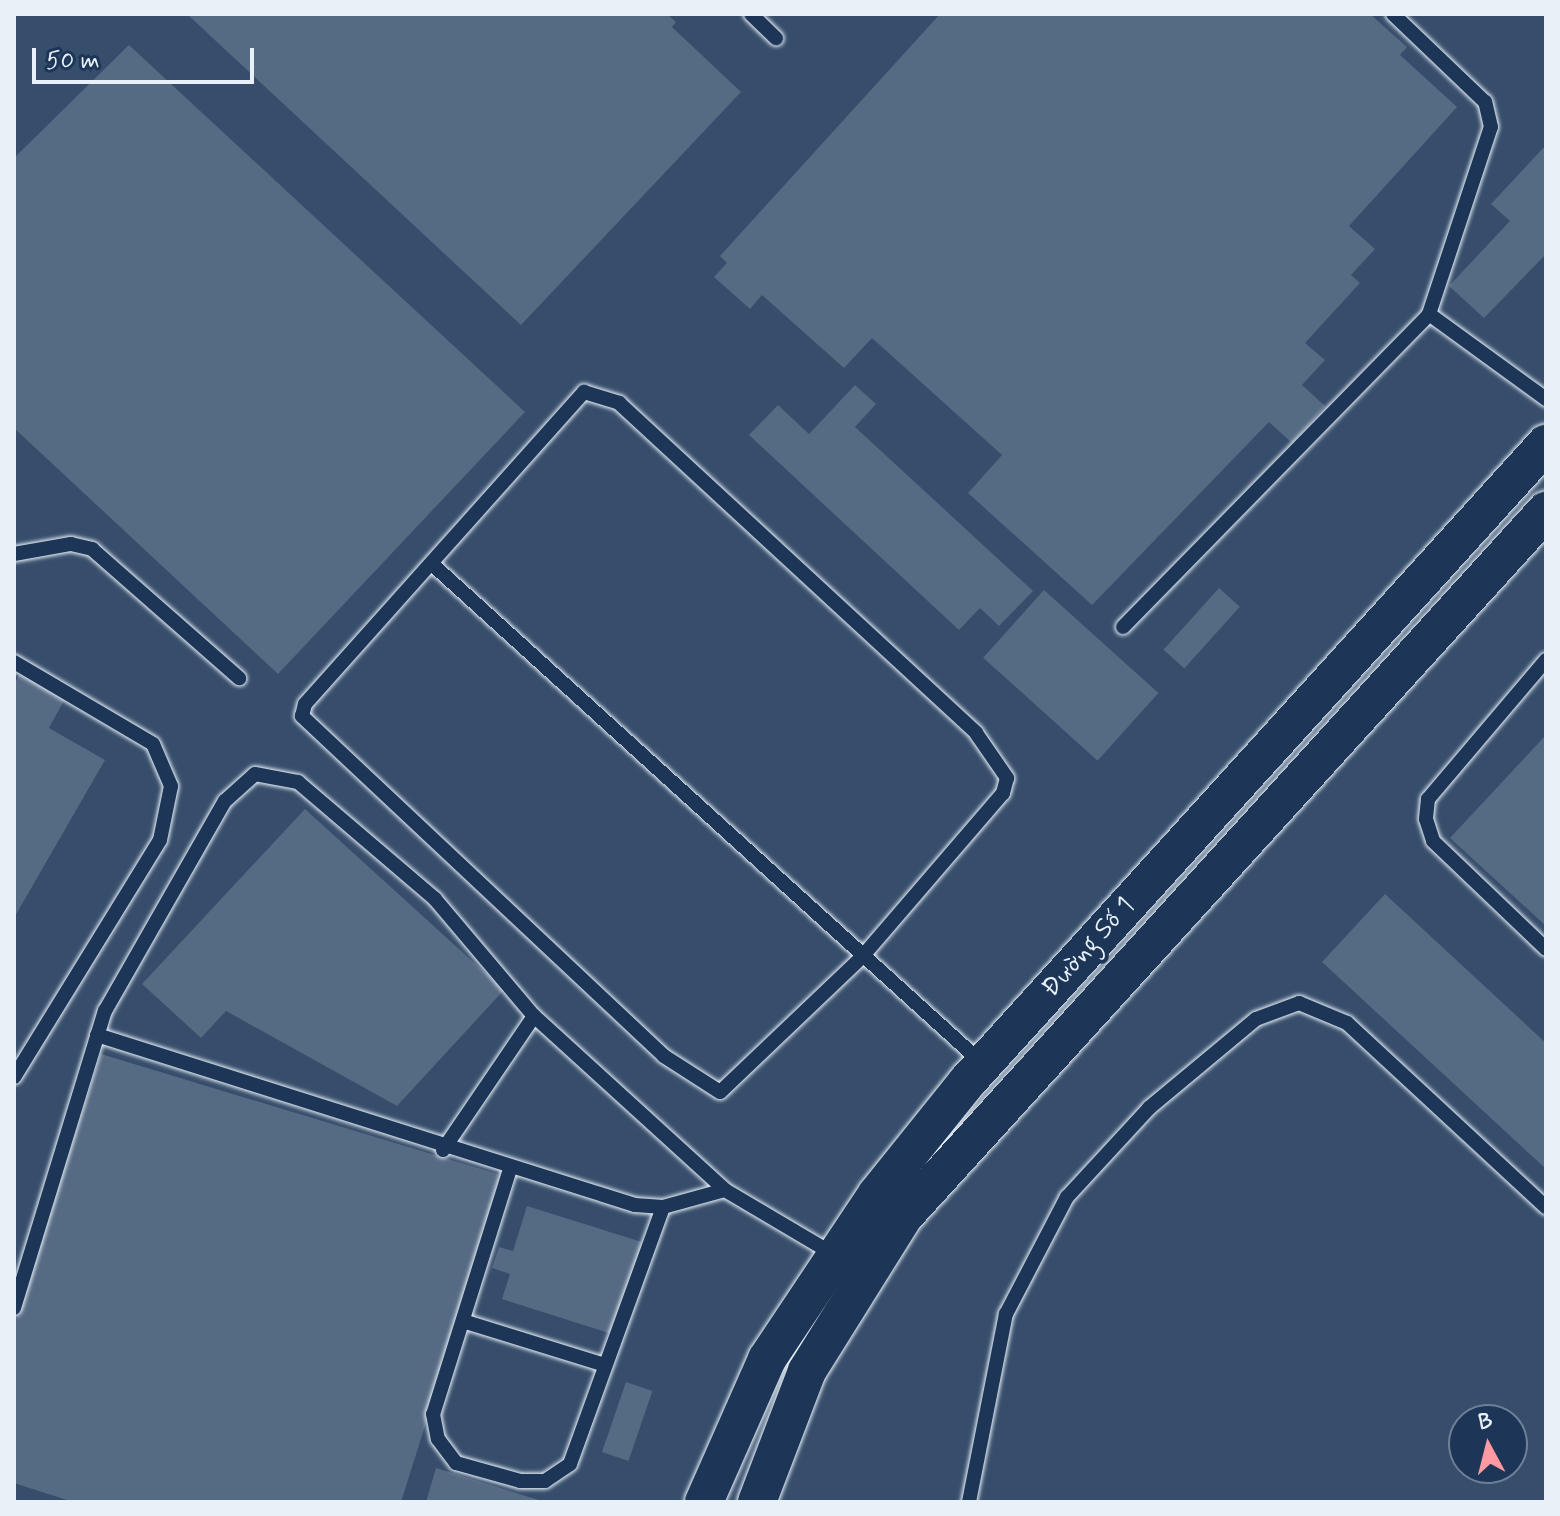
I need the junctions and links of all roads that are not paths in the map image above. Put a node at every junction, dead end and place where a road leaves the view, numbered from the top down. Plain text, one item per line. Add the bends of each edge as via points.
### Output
1 (751, 14) edge
2 (1393, 14) edge
3 (776, 38) dead end
4 (1429, 314) junction
5 (1546, 399) edge
6 (1546, 444) edge
7 (1546, 511) edge
8 (14, 554) edge
9 (432, 564) junction
10 (1123, 627) dead end
11 (1546, 660) edge
12 (14, 662) edge
13 (239, 678) dead end
14 (1546, 949) edge
15 (863, 956) junction
16 (534, 1016) junction
17 (97, 1035) junction
18 (983, 1065) junction
19 (14, 1077) edge
20 (443, 1150) junction
21 (510, 1169) junction
22 (725, 1190) junction
23 (663, 1207) junction
24 (1546, 1207) edge
25 (835, 1255) junction
26 (14, 1308) edge
27 (466, 1322) junction
28 (605, 1365) junction
29 (704, 1502) edge
30 (757, 1502) edge
31 (969, 1502) edge

1 - 3 lane
2 - 4 lane via 1485,102 1491,127
4 - 5 lane
4 - 10 lane
6 - 18 street, Đường Số 1
7 - 30 street, Đường Số 1 via 904,1216 807,1371
8 - 13 lane via 71,544 92,549
9 - 15 lane
9 - 15 lane via 305,704 307,728 664,1056 704,1087 734,1086
9 - 15 lane via 562,410 584,392 619,403 1004,765 1003,793
11 - 14 lane via 1428,799 1426,819 1433,841
12 - 19 lane via 153,744 171,786 160,840
15 - 18 lane
16 - 17 lane via 435,899 298,782 255,774 225,801
16 - 20 lane
16 - 22 lane
17 - 20 lane
17 - 26 lane
18 - 25 street, Đường Số 1
20 - 21 lane
21 - 23 lane
21 - 27 lane
22 - 23 lane
22 - 25 lane
23 - 28 lane
24 - 31 lane via 1347,1023 1299,1003 1256,1019 1149,1108 1067,1197 1006,1314
25 - 29 street, Đường Số 1 via 767,1359
27 - 28 lane
27 - 28 lane via 433,1414 438,1439 456,1463 520,1481 559,1474 570,1464

